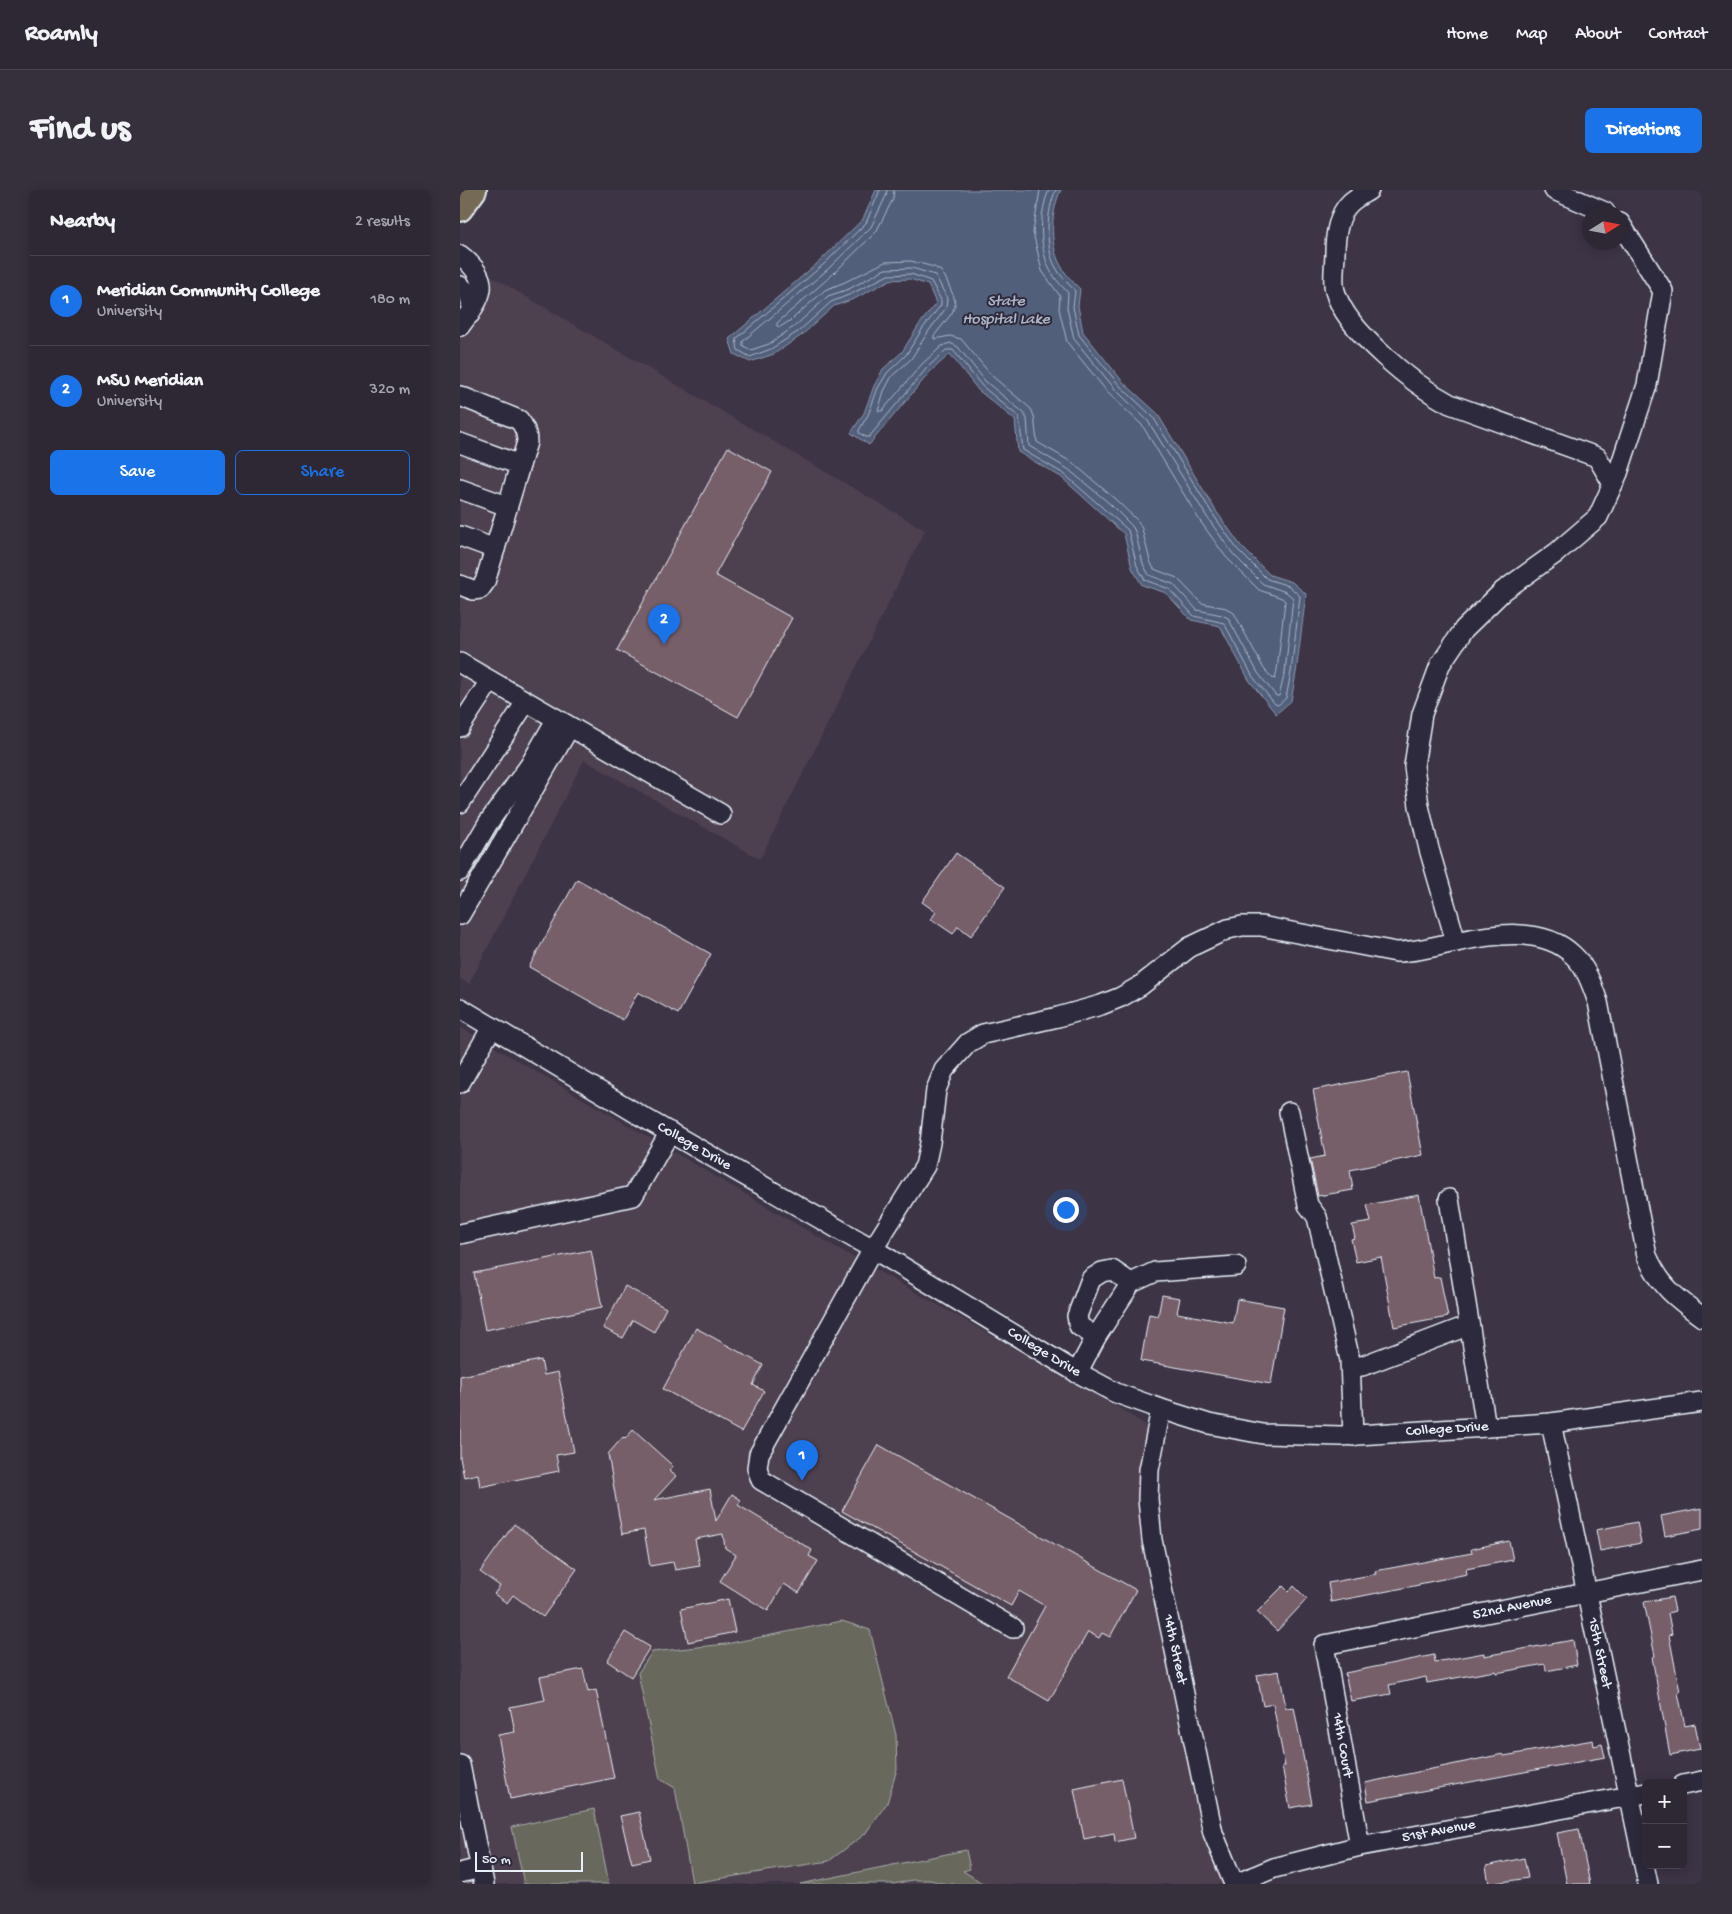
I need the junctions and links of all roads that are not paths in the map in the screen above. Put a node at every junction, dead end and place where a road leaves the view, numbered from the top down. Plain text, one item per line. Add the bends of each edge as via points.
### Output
1 (474, 190) edge
2 (1369, 190) edge
3 (1554, 190) edge
4 (1589, 205) edge
5 (460, 209) edge
6 (1627, 234) edge
7 (460, 255) edge
8 (460, 286) edge
9 (465, 320) edge
10 (460, 396) edge
11 (460, 443) edge
12 (1628, 443) junction
13 (1597, 457) junction
14 (520, 465) junction
15 (1613, 484) junction
16 (460, 489) edge
17 (507, 506) junction
18 (460, 536) edge
19 (495, 549) junction
20 (460, 585) edge
21 (460, 664) edge
22 (490, 681) junction
23 (526, 702) junction
24 (562, 724) junction
25 (460, 726) edge
26 (460, 803) edge
27 (721, 814) dead end
28 (460, 871) edge
29 (460, 915) edge
30 (1456, 942) junction
31 (460, 1008) edge
32 (492, 1027) junction
33 (460, 1083) edge
34 (1289, 1112) dead end
35 (670, 1132) junction
36 (1449, 1199) dead end
37 (460, 1234) edge
38 (874, 1249) junction
39 (1236, 1266) dead end
40 (1131, 1283) junction
41 (1702, 1316) edge
42 (1470, 1327) junction
43 (1096, 1337) junction
44 (1351, 1368) junction
45 (1077, 1373) junction
46 (1702, 1402) edge
47 (1161, 1410) junction
48 (1551, 1423) junction
49 (1486, 1427) junction
50 (1353, 1436) junction
51 (1702, 1570) edge
52 (1588, 1593) junction
53 (1013, 1628) dead end
54 (1324, 1645) joint
55 (460, 1765) edge
56 (1702, 1781) edge
57 (1687, 1784) edge
58 (1638, 1794) edge
59 (1360, 1846) junction
60 (460, 1873) edge
61 (482, 1876) edge
62 (1235, 1884) edge
63 (1648, 1884) edge

1 - 5 main road
2 - 13 street via 1350,203 1342,214 1335,239 1334,290 1347,317 1404,374 1430,393 1450,404
3 - 4 street
6 - 12 street via 1663,291 1648,385
7 - 9 street via 474,266 482,282 479,296
8 - 9 street via 472,305
10 - 14 street via 519,420 527,434
11 - 14 street
12 - 13 street
12 - 15 street
13 - 15 street
14 - 17 street
15 - 30 street via 1598,516 1556,554 1503,591 1464,629 1440,665 1422,714 1414,766 1419,806
16 - 17 street
17 - 19 street
18 - 19 street
19 - 20 street via 480,589
21 - 22 street
22 - 23 street
22 - 25 street
23 - 24 street
23 - 26 street
24 - 27 street
24 - 28 street via 488,823
24 - 29 street
30 - 38 street via 1412,952 1396,952 1261,926 1242,926 1210,936 1190,947 1121,997 1058,1017 984,1034 968,1043 944,1070 936,1090 925,1166
30 - 41 street via 1529,935 1562,945 1584,968 1598,1002 1647,1256 1655,1274 1669,1291
31 - 32 street, College Drive
32 - 33 street
32 - 35 street, College Drive
34 - 44 street via 1308,1205 1317,1217
35 - 37 street via 633,1196
35 - 38 street, College Drive
36 - 42 street
38 - 45 street, College Drive
38 - 53 street via 759,1454 757,1468 761,1480
39 - 40 street via 1155,1272
40 - 43 street
40 - 43 street via 1112,1270 1091,1279 1077,1316 1079,1326
42 - 44 street
42 - 49 street
43 - 45 street
44 - 50 street
45 - 47 street, College Drive via 1116,1393
46 - 48 street, College Drive
47 - 50 street, College Drive via 1263,1434
47 - 62 street, 14th Street via 1149,1470 1152,1540 1213,1833
48 - 49 street, College Drive
48 - 52 street, 15th Street
49 - 50 street, College Drive
51 - 52 street, 52nd Avenue
52 - 54 street, 52nd Avenue
52 - 58 street, 15th Street
54 - 59 street, 14th Court
55 - 61 street
56 - 57 street
58 - 59 street, 51st Avenue
58 - 63 street, 15th Street
59 - 62 street, 51st Avenue via 1274,1868
60 - 61 street

